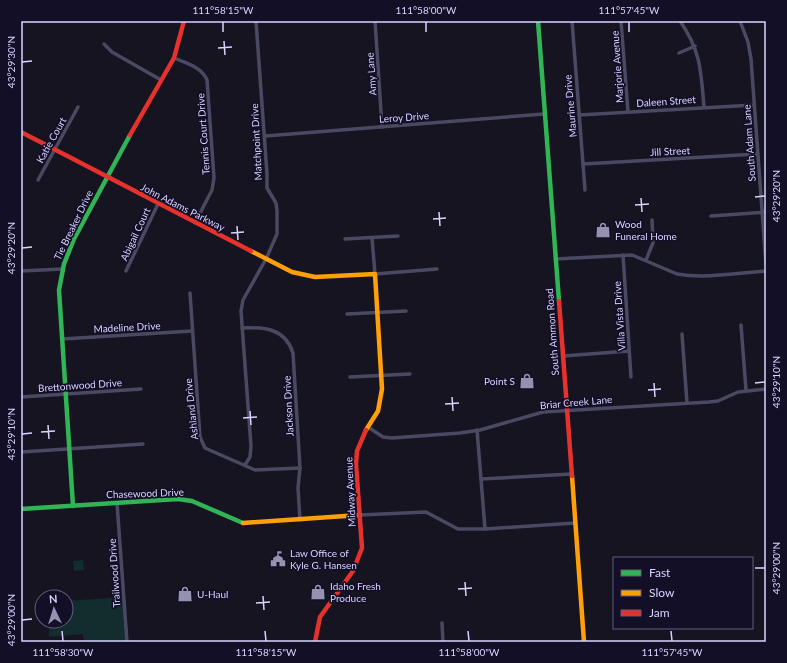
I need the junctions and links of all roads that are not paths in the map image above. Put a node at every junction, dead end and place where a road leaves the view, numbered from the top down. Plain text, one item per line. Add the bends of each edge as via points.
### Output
1 (184, 21) edge
2 (256, 21) edge
3 (375, 21) edge
4 (538, 21) edge
5 (572, 21) edge
6 (621, 21) edge
7 (680, 21) edge
8 (740, 21) edge
9 (104, 44) dead end
10 (695, 46) junction
11 (679, 53) dead end
12 (174, 58) junction
13 (161, 80) junction
14 (754, 104) junction
15 (78, 107) dead end
16 (704, 107) junction
17 (628, 112) junction
18 (544, 114) junction
19 (579, 115) junction
20 (382, 126) junction
21 (21, 132) edge
22 (265, 136) junction
23 (55, 151) junction
24 (757, 154) junction
25 (583, 164) junction
26 (107, 178) junction
27 (38, 180) dead end
28 (585, 190) dead end
29 (158, 204) junction
30 (764, 212) edge
31 (711, 216) dead end
32 (652, 220) dead end
33 (195, 223) junction
34 (398, 236) dead end
35 (372, 238) junction
36 (345, 239) dead end
37 (623, 255) junction
38 (266, 259) junction
39 (555, 259) junction
40 (646, 260) junction
41 (766, 265) edge
42 (62, 269) junction
43 (437, 269) dead end
44 (21, 271) edge
45 (126, 271) dead end
46 (766, 271) edge
47 (375, 274) junction
48 (190, 293) dead end
49 (406, 310) dead end
50 (377, 312) junction
51 (347, 314) dead end
52 (741, 325) dead end
53 (242, 328) junction
54 (192, 332) junction
55 (682, 334) dead end
56 (62, 339) junction
57 (629, 351) junction
58 (563, 356) junction
59 (410, 374) dead end
60 (382, 375) junction
61 (350, 377) dead end
62 (630, 377) dead end
63 (141, 389) dead end
64 (766, 389) edge
65 (746, 390) junction
66 (66, 394) junction
67 (21, 397) edge
68 (687, 403) junction
69 (567, 410) junction
70 (368, 427) junction
71 (477, 430) junction
72 (143, 444) dead end
73 (69, 448) junction
74 (21, 452) edge
75 (245, 465) junction
76 (300, 468) junction
77 (571, 474) junction
78 (481, 479) junction
79 (117, 503) junction
80 (73, 506) junction
81 (21, 509) edge
82 (360, 515) junction
83 (300, 520) junction
84 (575, 523) junction
85 (485, 529) junction
86 (442, 623) dead end
87 (127, 642) edge
88 (315, 642) edge
89 (444, 642) edge
90 (584, 642) edge

1 - 12 street, Tie Breaker Drive
2 - 22 street, Matchpoint Drive
3 - 20 street, Amy Lane
4 - 18 street, South Ammon Road
5 - 19 street, Maurine Drive
6 - 17 street, Marjorie Avenue
7 - 10 street
8 - 14 street, South Adam Lane via 751,59
9 - 13 street via 112,52
10 - 11 street
10 - 16 street via 701,72
12 - 13 street, Tie Breaker Drive
12 - 33 street, Tennis Court Drive via 198,69 207,80 214,178 212,190
13 - 26 street, Tie Breaker Drive
14 - 16 street, Daleen Street
14 - 24 street, South Adam Lane
15 - 23 street, Katie Court
16 - 17 street, Daleen Street
17 - 19 street, Daleen Street
18 - 20 street, Leroy Drive
18 - 39 street, South Ammon Road
19 - 25 street, Maurine Drive
20 - 22 street, Leroy Drive
21 - 23 street, John Adams Parkway
22 - 38 street, Matchpoint Drive via 267,188 276,204 278,218 277,234
23 - 26 street, John Adams Parkway
23 - 27 street, Katie Court
24 - 25 street, Jill Street
24 - 30 street, South Adam Lane
25 - 28 street, Maurine Drive
26 - 29 street, John Adams Parkway
26 - 42 street, Tie Breaker Drive via 72,244
29 - 33 street, John Adams Parkway
29 - 45 street, Abigail Court
30 - 31 street
30 - 41 street, South Adam Lane
32 - 40 street via 653,242
33 - 38 street, John Adams Parkway
34 - 35 street
35 - 36 street
35 - 47 street, Midway Avenue
37 - 39 street
37 - 40 street
37 - 57 street, Villa Vista Drive
38 - 47 street, John Adams Parkway via 292,272 308,276
38 - 53 street, Matchpoint Drive via 243,300
39 - 58 street, South Ammon Road
40 - 46 street via 685,275
42 - 44 street
42 - 56 street, Tie Breaker Drive via 59,290
43 - 47 street, John Adams Parkway
47 - 50 street, Midway Avenue
48 - 54 street, Ashland Drive
49 - 50 street
50 - 51 street
50 - 60 street, Midway Avenue
52 - 65 street
53 - 75 street, Matchpoint Drive via 251,446 250,457
53 - 76 street, Jackson Drive via 263,327 280,334 290,345 293,353
54 - 56 street, Madeline Drive
54 - 75 street, Ashland Drive via 202,443 205,448
55 - 68 street
56 - 66 street, Tie Breaker Drive
57 - 58 street
57 - 62 street, Villa Vista Drive
58 - 69 street, South Ammon Road
59 - 60 street
60 - 61 street
60 - 70 street, Midway Avenue via 381,400 378,411
63 - 66 street, Brettonwood Drive
64 - 65 street, Briar Creek Lane
65 - 68 street, Briar Creek Lane via 718,401
66 - 67 street, Brettonwood Drive
66 - 73 street, Tie Breaker Drive
68 - 69 street, Briar Creek Lane
69 - 71 street, Briar Creek Lane via 521,417
69 - 77 street, South Ammon Road
70 - 71 street, Briar Creek Lane via 377,434 392,438
70 - 82 street, Midway Avenue via 357,452
71 - 78 street
72 - 73 street
73 - 74 street
73 - 80 street, Tie Breaker Drive
75 - 76 street, Ashland Drive via 255,470
76 - 83 street, Jackson Drive
77 - 78 street
77 - 84 street, South Ammon Road
78 - 85 street
79 - 80 street, Chasewood Drive
79 - 83 street, Chasewood Drive via 185,499 244,524
79 - 87 street, Trailwood Drive
80 - 81 street, Chasewood Drive
82 - 83 street, Chasewood Drive
82 - 85 street via 421,512 434,515 458,529
82 - 88 street, Midway Avenue via 362,543 359,559 325,609 317,625
84 - 85 street
84 - 90 street, South Ammon Road
86 - 89 street

